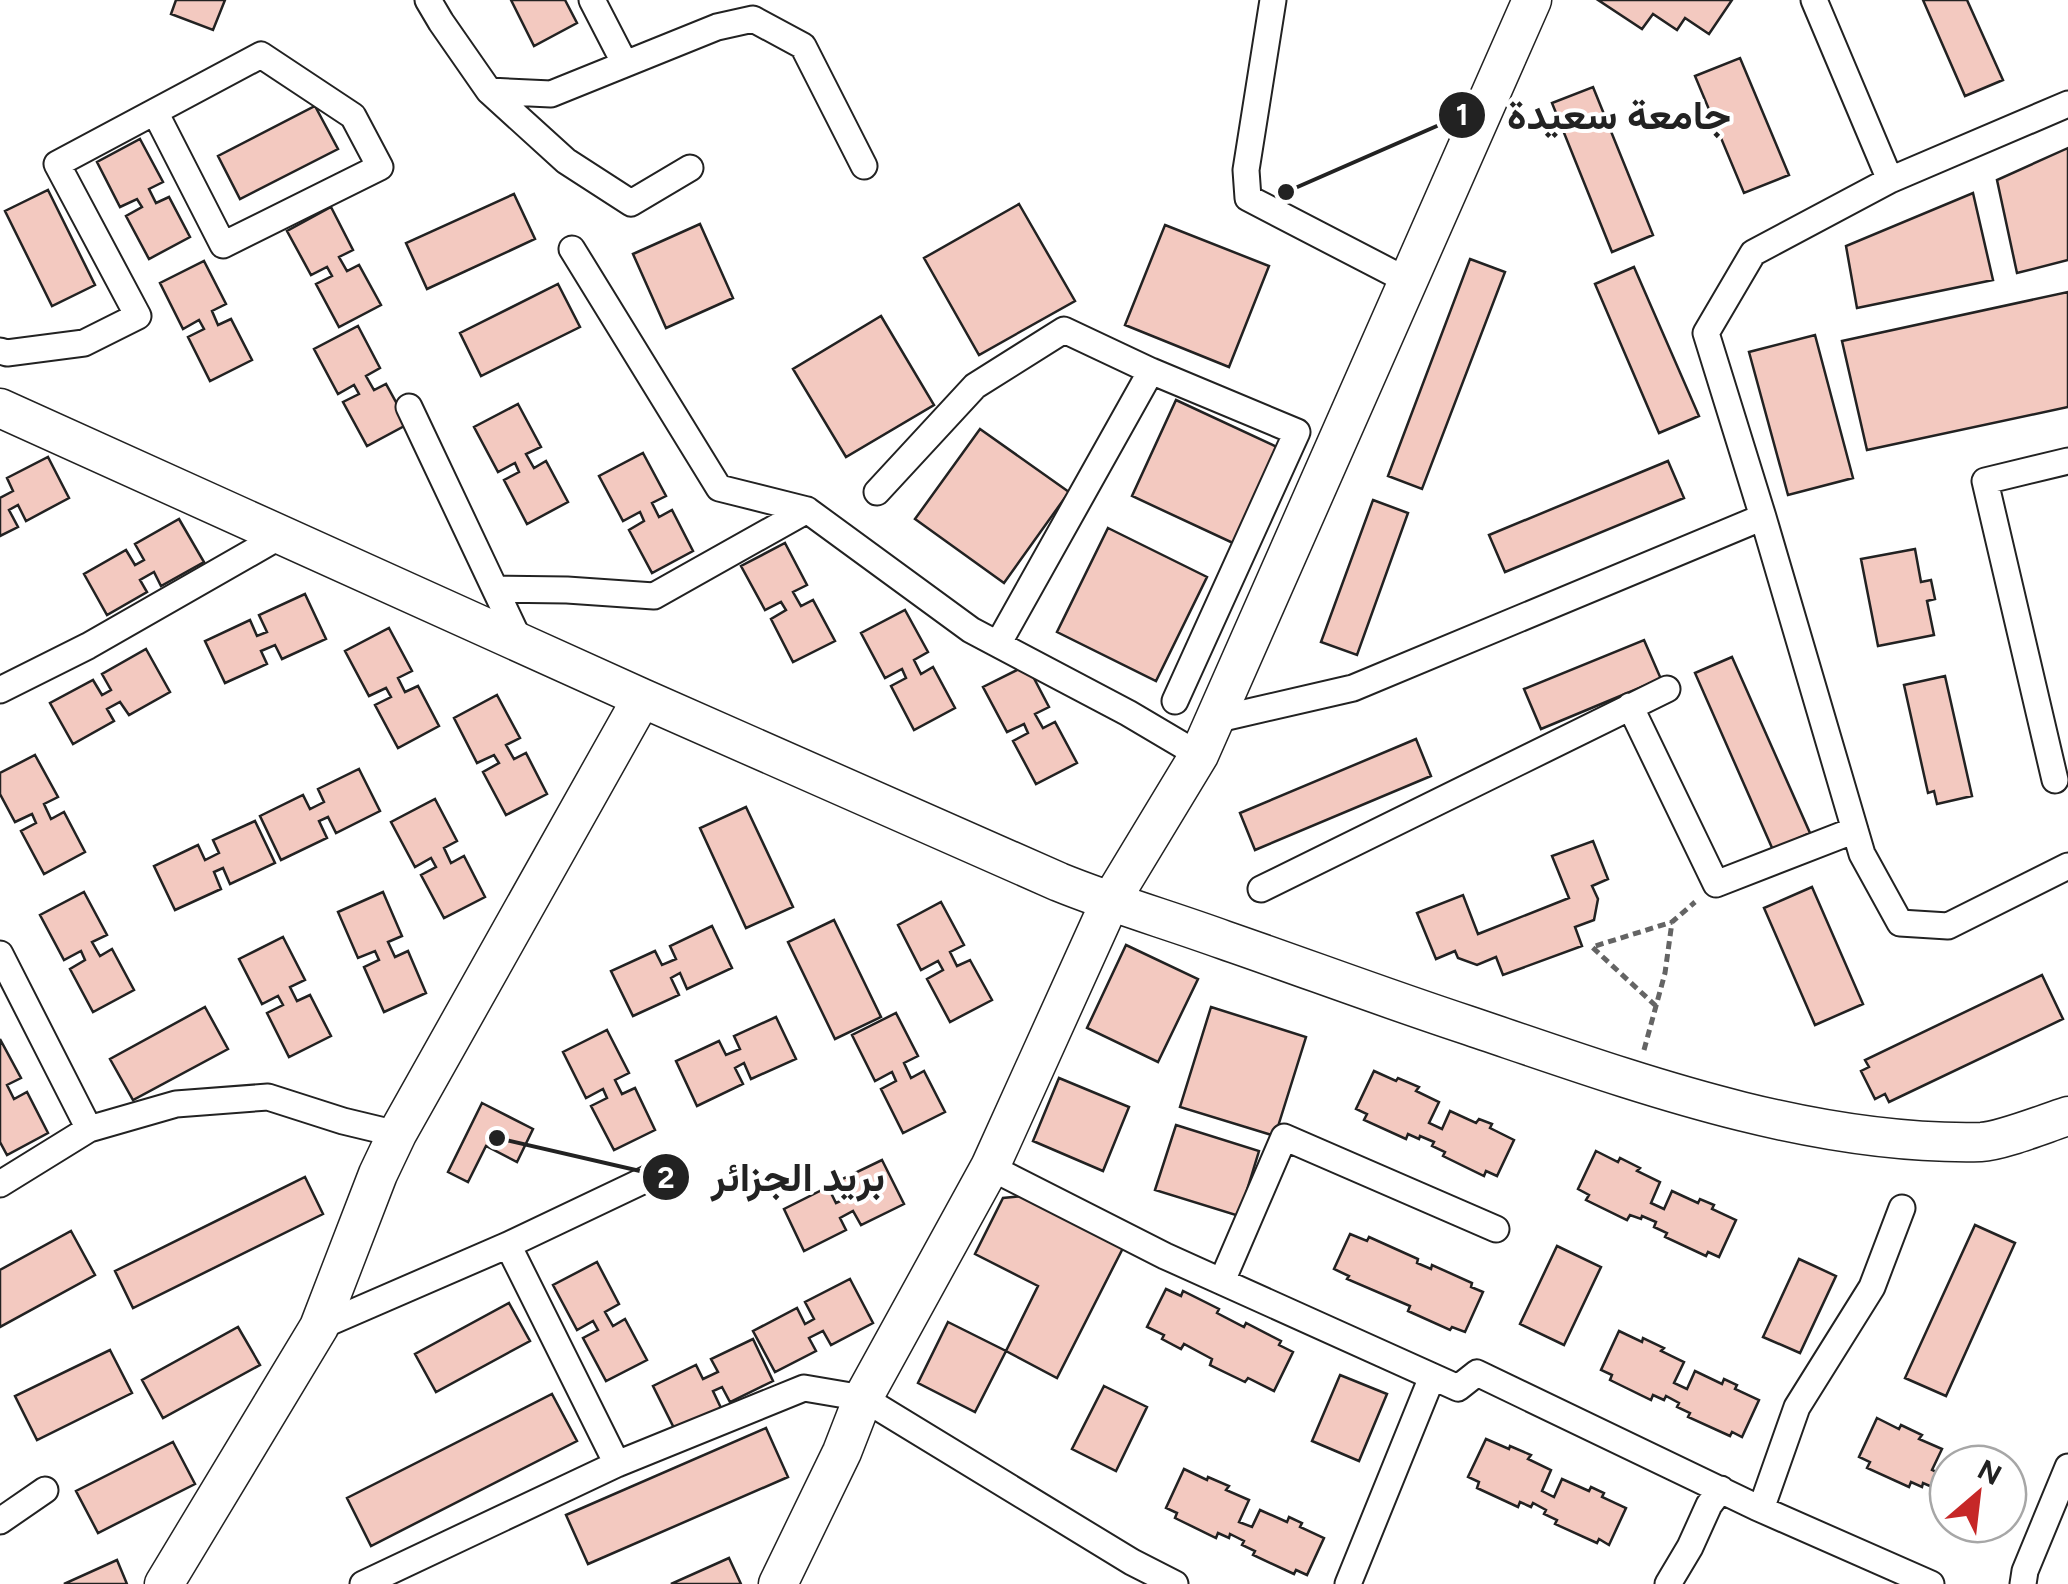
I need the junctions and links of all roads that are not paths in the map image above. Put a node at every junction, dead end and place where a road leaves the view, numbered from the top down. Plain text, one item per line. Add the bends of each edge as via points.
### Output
1 (428, 0) edge
2 (592, 0) edge
3 (1273, 0) edge
4 (1532, 0) edge
5 (1814, 0) edge
6 (624, 64) junction
7 (489, 91) junction
8 (2068, 104) edge
9 (155, 112) junction
10 (864, 166) dead end
11 (690, 168) dead end
12 (1890, 180) junction
13 (572, 249) dead end
14 (1408, 281) junction
15 (0, 351) edge
16 (1151, 371) junction
17 (0, 408) edge
18 (408, 408) dead end
19 (2068, 461) edge
20 (878, 492) dead end
21 (808, 510) junction
22 (1763, 517) junction
23 (282, 535) junction
24 (495, 588) junction
25 (520, 642) junction
26 (998, 644) junction
27 (1667, 689) dead end
28 (0, 690) edge
29 (642, 698) junction
30 (1176, 701) dead end
31 (1630, 706) junction
32 (1214, 720) junction
33 (1199, 755) junction
34 (2055, 780) dead end
35 (1855, 830) junction
36 (2068, 866) edge
37 (1261, 890) dead end
38 (1110, 902) junction
39 (0, 954) edge
40 (2068, 1116) edge
41 (89, 1129) junction
42 (398, 1134) junction
43 (672, 1167) dead end
44 (990, 1168) junction
45 (0, 1184) edge
46 (1902, 1208) dead end
47 (1496, 1228) dead end
48 (508, 1245) junction
49 (1222, 1281) junction
50 (319, 1327) junction
51 (1432, 1376) junction
52 (864, 1398) junction
53 (617, 1464) junction
54 (2068, 1466) edge
55 (45, 1490) dead end
56 (1721, 1490) junction
57 (1761, 1508) junction
58 (0, 1521) edge
59 (164, 1584) edge
60 (363, 1584) edge
61 (778, 1584) edge
62 (1175, 1584) edge
63 (1348, 1584) edge
64 (1668, 1584) edge
65 (1932, 1584) edge
66 (2023, 1584) edge

1 - 7 street
2 - 6 street
3 - 14 street via 1246,170 1248,198
4 - 14 street
5 - 12 street
6 - 7 street via 551,94
6 - 10 street via 754,19 803,46
7 - 11 street via 566,160 631,203
8 - 12 street
9 - 9 street via 261,55 352,116 380,166 223,245
9 - 15 street via 57,164 138,316 84,343
12 - 22 street via 1753,253 1706,334
13 - 21 street via 719,488
14 - 32 street
16 - 20 street via 1064,330 975,386
16 - 26 street
16 - 30 street via 1297,432
17 - 23 street
18 - 24 street
19 - 34 street via 1985,482
21 - 24 street via 654,596
21 - 26 street
22 - 32 street via 1353,688
22 - 35 street
23 - 25 street
23 - 28 street
24 - 25 street
25 - 29 street
26 - 33 street
27 - 31 street
29 - 38 street
29 - 42 street
31 - 35 street via 1716,884
31 - 37 street
32 - 33 street
33 - 38 street
35 - 36 street via 1900,923 1948,926
38 - 40 street via 1770,1120 1900,1139 1986,1142
38 - 44 street
39 - 41 street
41 - 42 street via 176,1104 268,1097
41 - 45 street
42 - 50 street
43 - 48 street
44 - 49 street
44 - 52 street
46 - 57 street via 1872,1288 1797,1407
47 - 49 street via 1284,1137
48 - 50 street
48 - 53 street
49 - 51 street
50 - 59 street
51 - 56 street via 1458,1388 1478,1372
51 - 63 street
52 - 53 street via 804,1388
52 - 61 street
52 - 62 street
53 - 60 street
54 - 66 street
55 - 58 street
56 - 57 street
56 - 64 street
57 - 65 street

